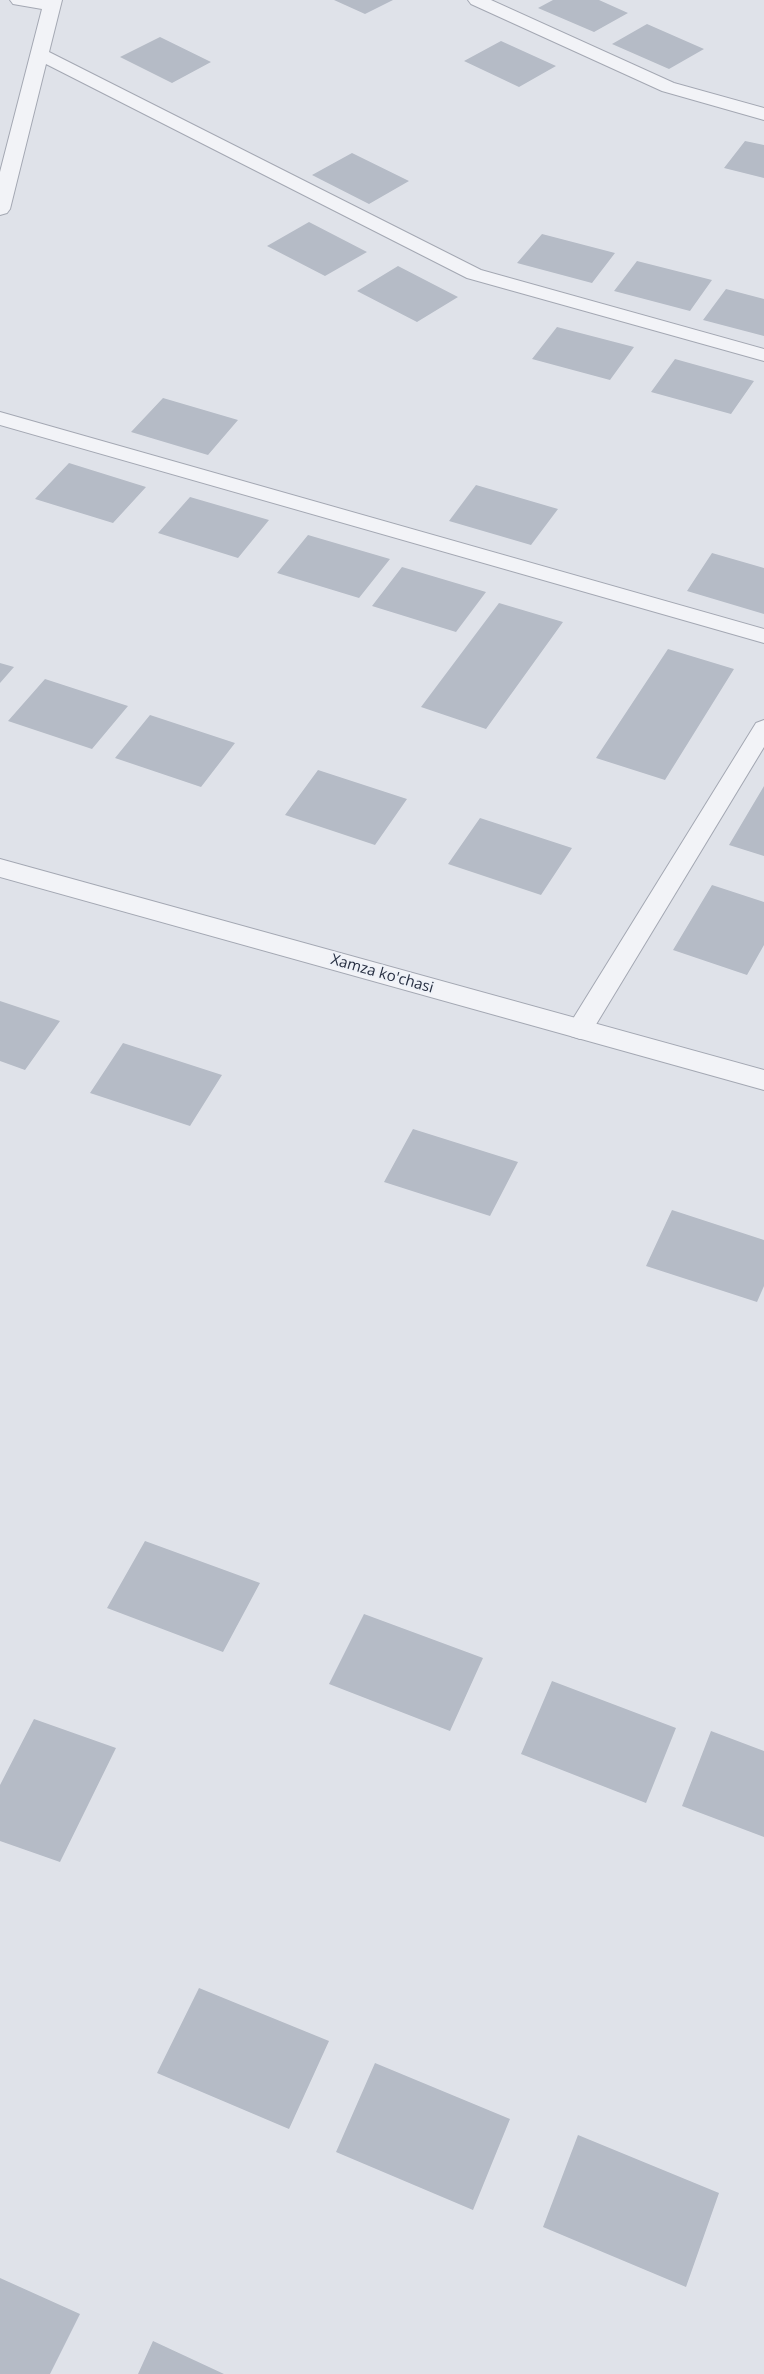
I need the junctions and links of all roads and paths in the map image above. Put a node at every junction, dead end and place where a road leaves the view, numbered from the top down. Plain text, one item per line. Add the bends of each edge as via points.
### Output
1 (19, 0) edge
2 (477, 0) edge
3 (53, 3) edge
4 (41, 55) junction
5 (764, 114) edge
6 (1, 202) edge
7 (764, 354) edge
8 (0, 418) edge
9 (764, 636) edge
10 (764, 728) edge
11 (0, 868) edge
12 (580, 1029) junction
13 (764, 1080) edge

1 - 3 street
2 - 5 street via 668,87
3 - 4 street
4 - 6 street
4 - 7 street via 474,274
8 - 9 street
10 - 12 street
11 - 12 street, Xamza ko'chasi
12 - 13 street, Xamza ko'chasi

